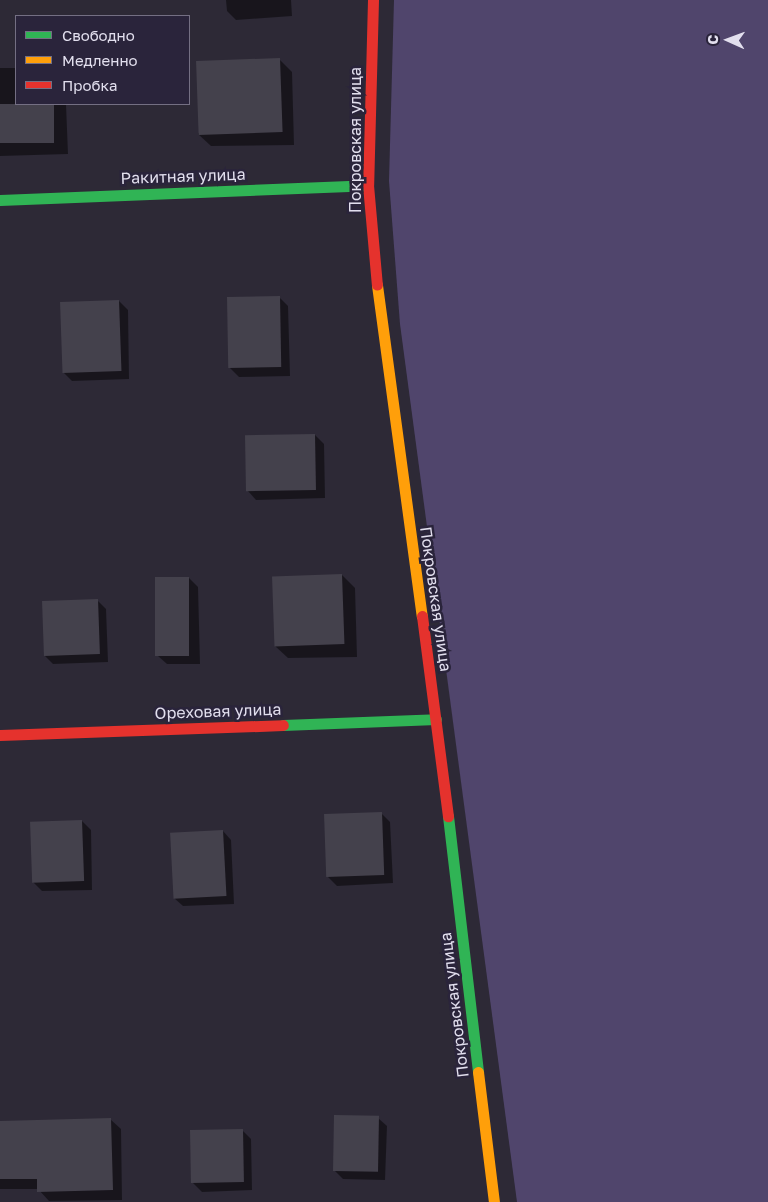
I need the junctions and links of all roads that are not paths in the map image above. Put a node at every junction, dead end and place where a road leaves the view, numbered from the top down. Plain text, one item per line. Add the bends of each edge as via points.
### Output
1 (373, 0) edge
2 (368, 185) junction
3 (0, 200) edge
4 (436, 718) junction
5 (0, 735) edge
6 (494, 1202) edge

1 - 2 street, Покровская улица
2 - 3 street, Ракитная улица
2 - 4 street, Покровская улица via 379,309
4 - 5 street, Ореховая улица
4 - 6 street, Покровская улица

